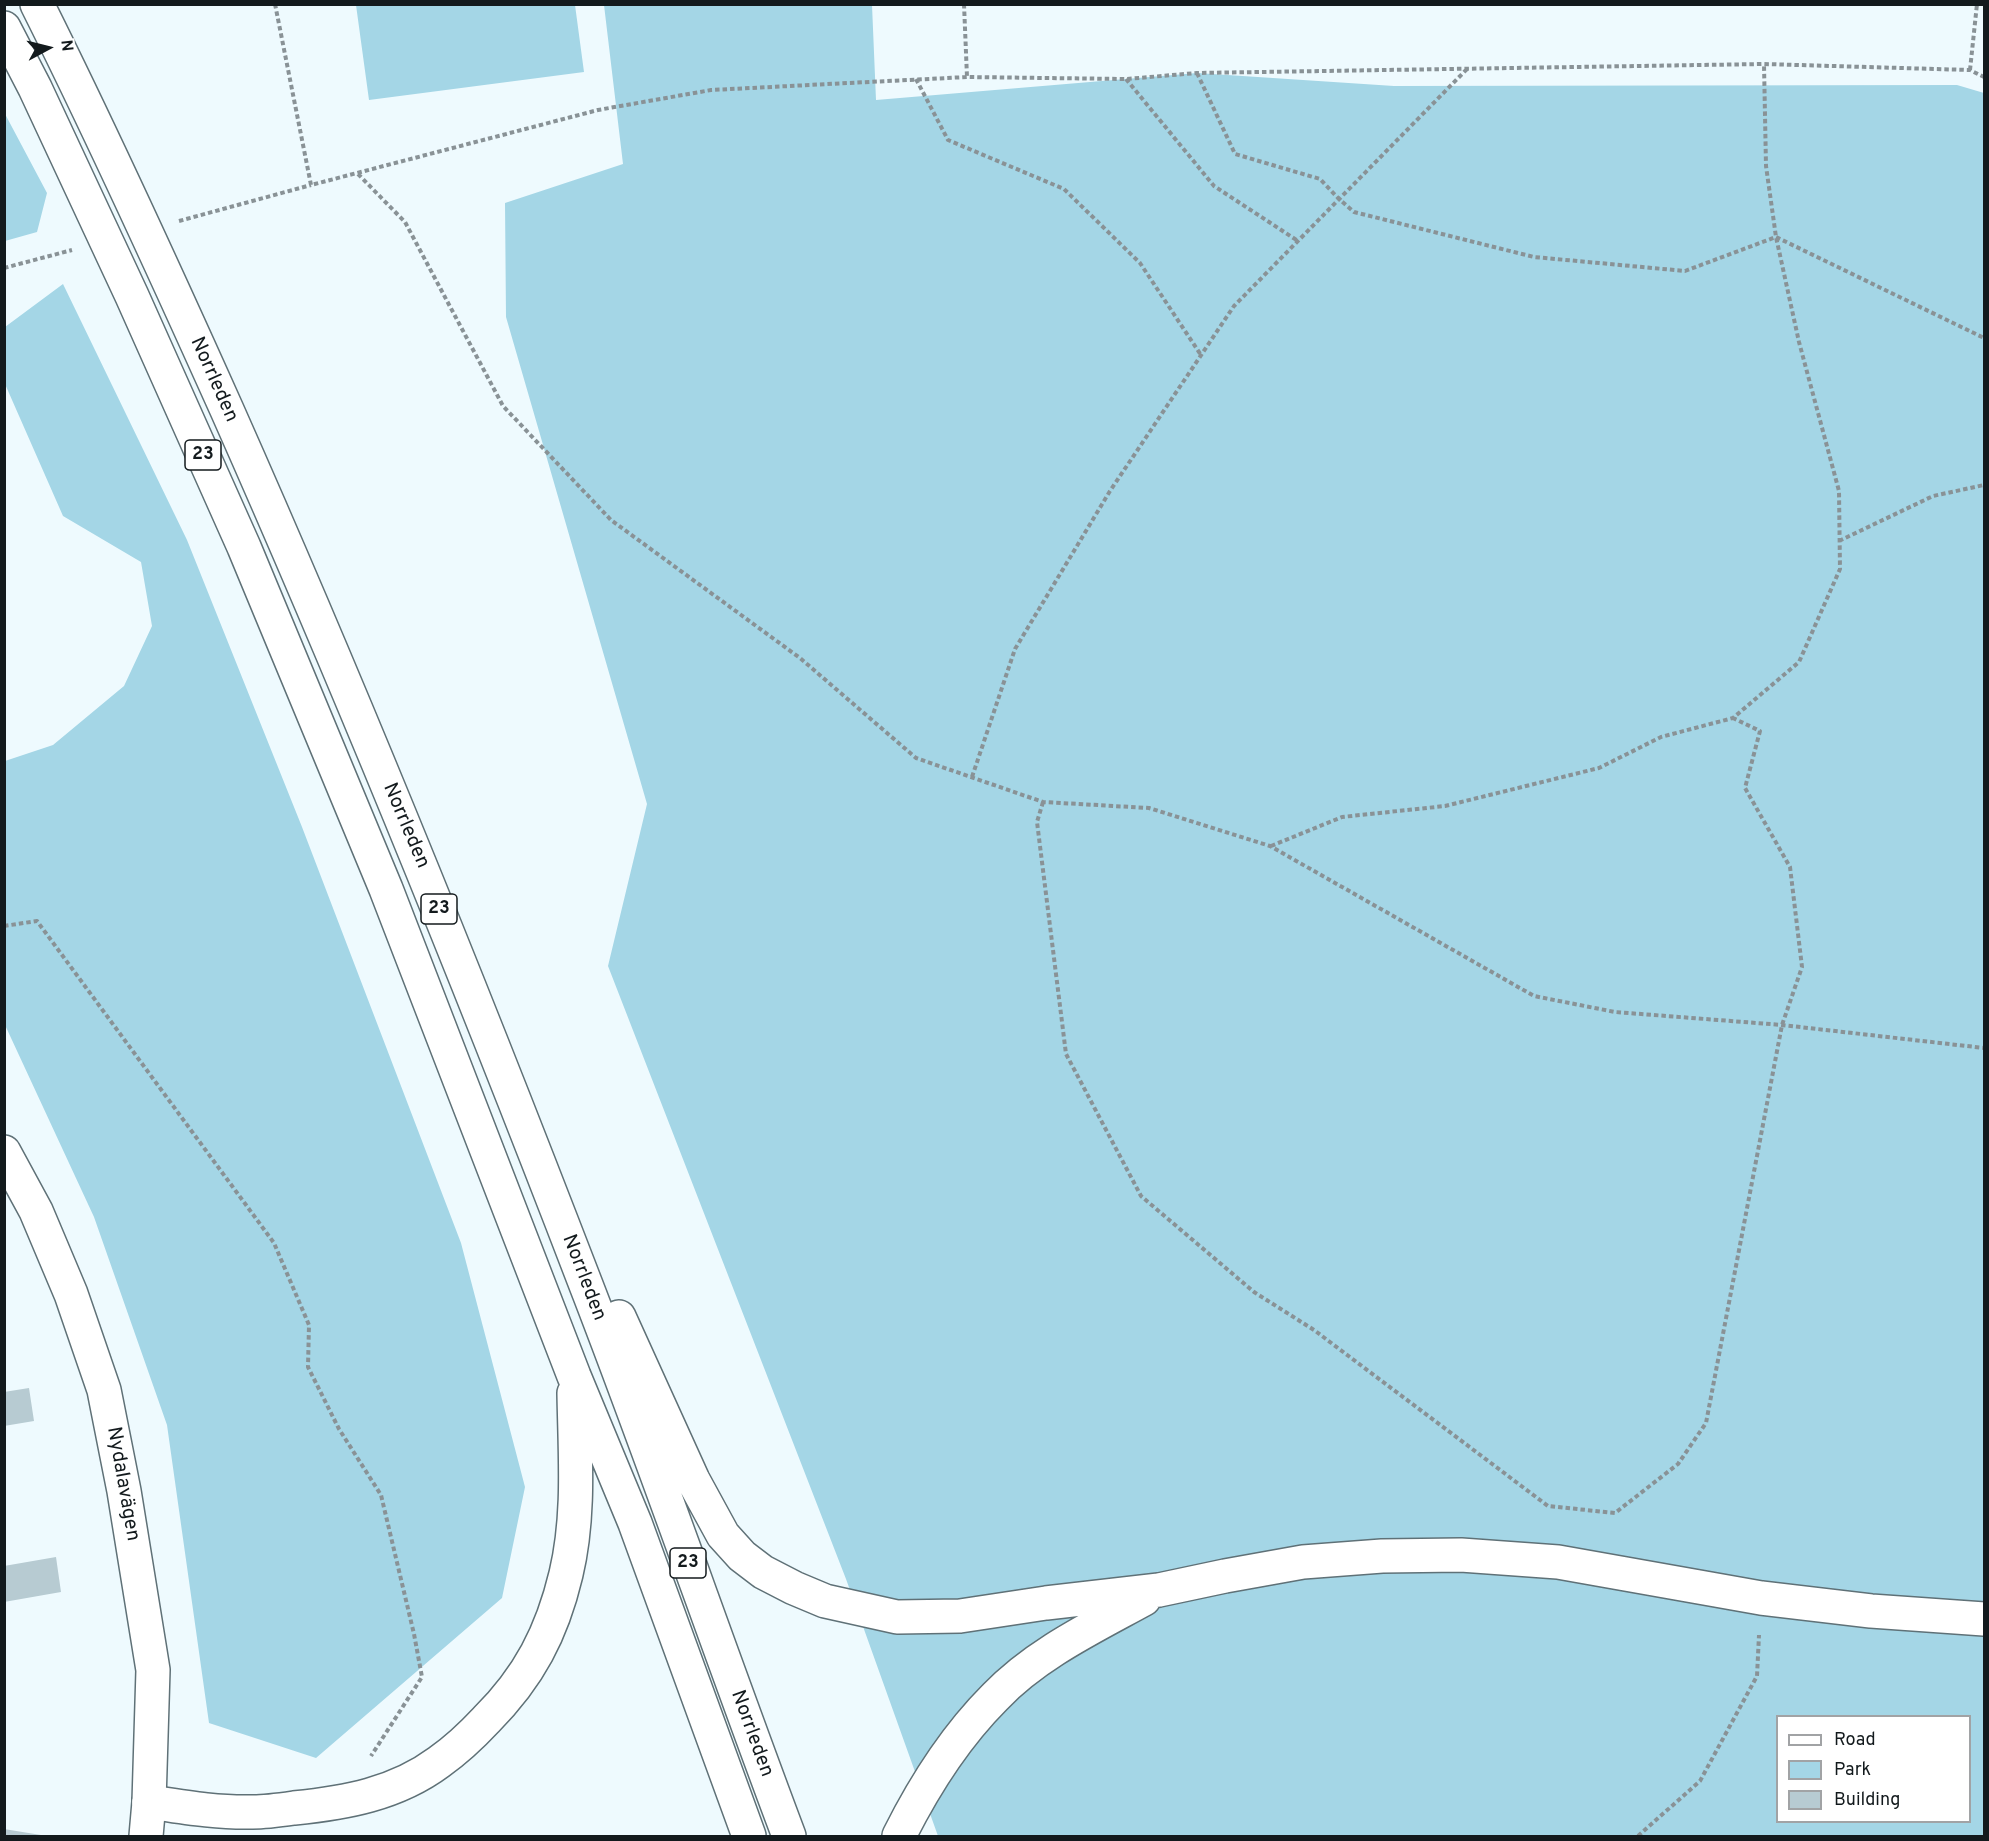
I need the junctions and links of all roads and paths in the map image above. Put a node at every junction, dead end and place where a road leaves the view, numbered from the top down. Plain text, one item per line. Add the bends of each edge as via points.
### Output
1 (37, 4) edge
2 (275, 4) edge
3 (964, 4) edge
4 (1977, 4) edge
5 (4, 28) edge
6 (1764, 64) junction
7 (1467, 69) junction
8 (1970, 70) junction
9 (1197, 73) junction
10 (967, 77) junction
11 (1984, 77) edge
12 (916, 79) junction
13 (1125, 79) junction
14 (358, 174) junction
15 (311, 185) junction
16 (1339, 199) junction
17 (176, 222) dead end
18 (1776, 237) junction
19 (1298, 241) junction
20 (73, 249) dead end
21 (4, 268) edge
22 (1984, 338) edge
23 (1201, 356) junction
24 (1984, 485) edge
25 (1839, 541) junction
26 (1733, 718) junction
27 (972, 777) junction
28 (1043, 802) junction
29 (1270, 846) junction
30 (4, 926) edge
31 (1782, 1025) junction
32 (1984, 1048) edge
33 (4, 1152) edge
34 (588, 1289) junction
35 (574, 1376) junction
36 (1159, 1590) junction
37 (1761, 1598) junction
38 (1984, 1619) edge
39 (362, 1798) junction
40 (149, 1802) junction
41 (146, 1836) edge
42 (749, 1836) edge
43 (789, 1836) edge
44 (899, 1836) edge
45 (1638, 1836) edge

1 - 34 main road, Norrleden / 23 via 173,291 281,533 425,875
2 - 15 path
3 - 10 path
4 - 8 path
5 - 35 main road, Norrleden / 23 via 132,296 244,547 386,889
6 - 7 path
6 - 8 path
6 - 18 path via 1766,166
7 - 9 path
7 - 16 path
8 - 11 path
9 - 13 path
9 - 16 path via 1235,154 1320,179
10 - 12 path
10 - 13 path
12 - 14 path via 711,90 598,111
12 - 23 path via 948,140 1064,189 1132,255
13 - 19 path via 1214,186
14 - 15 path
14 - 27 path via 405,222 503,406 611,520 800,658 916,758
15 - 17 path
16 - 18 path via 1354,212 1534,257 1685,271
16 - 19 path
18 - 22 path
18 - 25 path via 1839,491
19 - 23 path via 1234,306
20 - 21 path
23 - 27 path via 1110,491 1015,649
24 - 25 path via 1933,496
25 - 26 path via 1840,569 1799,662
26 - 29 path via 1661,737 1599,768 1445,806 1342,816
26 - 31 path via 1760,731 1745,788 1790,867 1802,967
27 - 28 path
28 - 29 path via 1149,808
28 - 31 path via 1037,822 1066,1054 1141,1196 1254,1292 1314,1330 1548,1506 1615,1513 1678,1464 1706,1423
29 - 31 path via 1534,996 1615,1012
30 - 39 path via 37,921 274,1243 309,1325 308,1367 339,1429 381,1495 422,1677 358,1776
31 - 32 path
33 - 40 main road, Nydalavägen via 36,1211 71,1294 104,1390 153,1670
34 - 36 main road via 614,1306 693,1480 723,1535 763,1572 825,1601 897,1617 960,1616
34 - 43 main road, Norrleden / 23
35 - 39 main road via 574,1526 566,1572 545,1640 516,1686 460,1745 414,1777
35 - 42 main road, Norrleden / 23 via 635,1523
36 - 37 main road via 1303,1563 1461,1555 1558,1562
36 - 44 main road via 1085,1631 1034,1664 995,1696 938,1768
37 - 38 main road
37 - 45 path via 1757,1676 1700,1780
39 - 40 main road via 254,1813
40 - 41 main road, Nydalavägen

